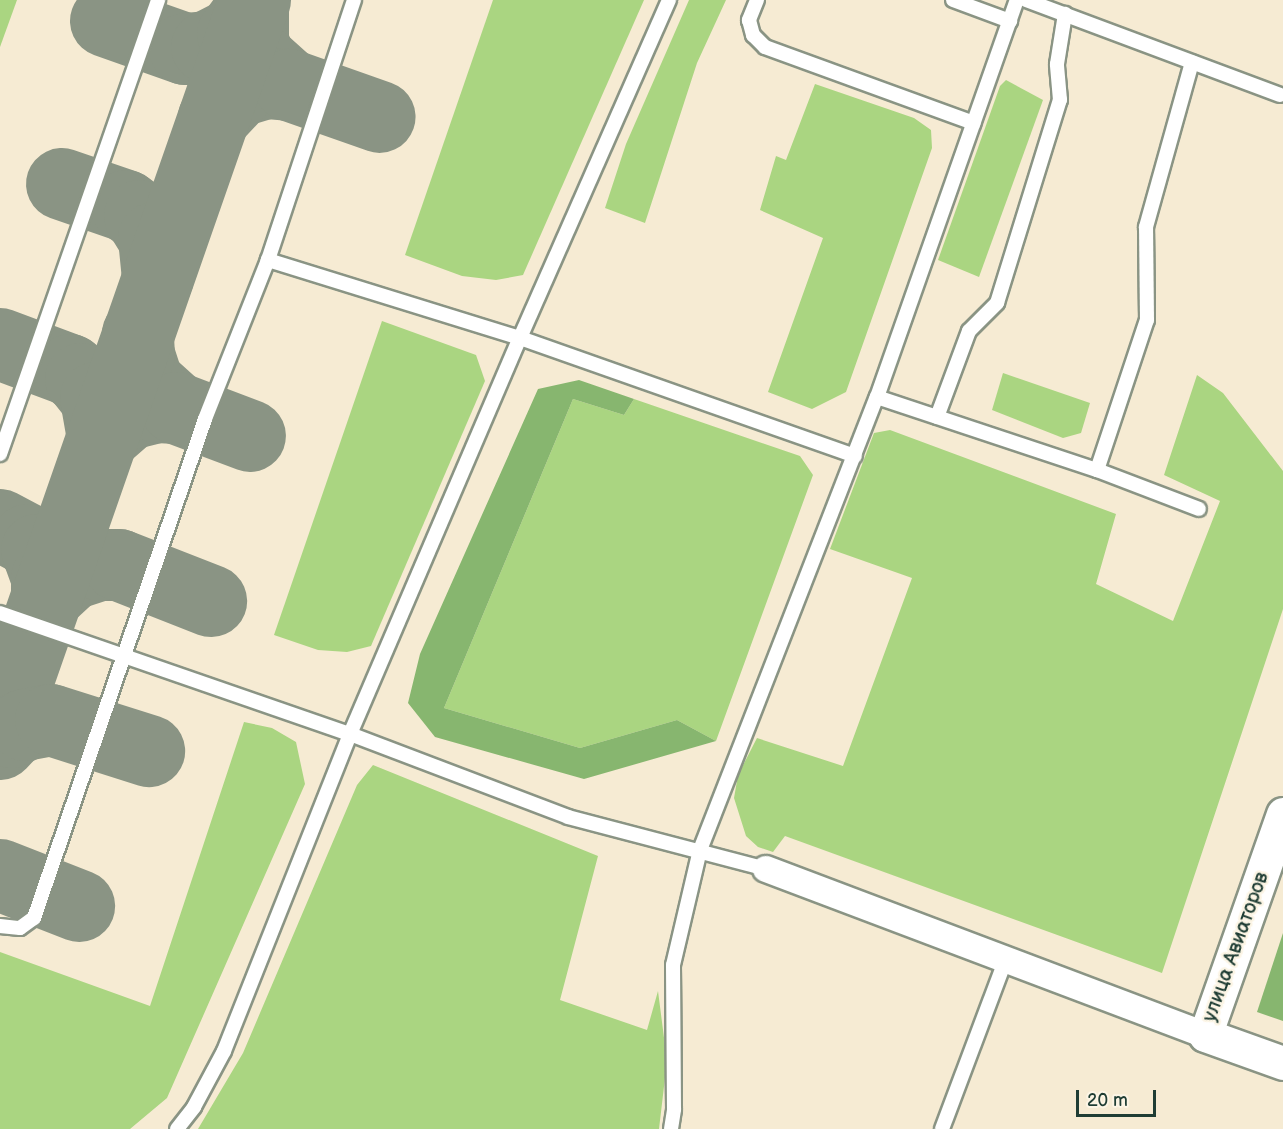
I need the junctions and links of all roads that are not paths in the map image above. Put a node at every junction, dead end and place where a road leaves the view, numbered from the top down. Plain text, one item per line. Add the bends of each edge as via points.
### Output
1 (158, 0) edge
2 (354, 0) edge
3 (669, 0) edge
4 (757, 0) edge
5 (953, 0) edge
6 (1017, 0) edge
7 (1026, 0) edge
8 (1065, 14) junction
9 (1010, 21) junction
10 (1192, 62) junction
11 (1280, 95) dead end
12 (974, 123) junction
13 (268, 260) junction
14 (520, 338) junction
15 (877, 398) junction
16 (937, 417) junction
17 (0, 454) edge
18 (855, 456) junction
19 (1097, 470) junction
20 (1199, 510) dead end
21 (0, 613) edge
22 (126, 656) junction
23 (350, 734) junction
24 (1283, 814) edge
25 (700, 850) junction
26 (766, 869) joint
27 (0, 926) edge
28 (1006, 958) junction
29 (1204, 1035) junction
30 (1283, 1063) edge
31 (177, 1129) edge
32 (671, 1129) edge
33 (942, 1129) edge

1 - 17 lane
2 - 13 lane
3 - 14 lane
4 - 12 lane via 749,20 753,35 765,47
5 - 9 lane
6 - 9 lane
7 - 8 lane
8 - 10 lane
8 - 16 lane via 1058,64 1060,100 997,303 969,331
9 - 12 lane
10 - 11 lane
10 - 19 lane via 1146,227 1147,320
12 - 15 lane
13 - 14 lane
13 - 22 lane via 205,419
14 - 18 lane
14 - 23 lane
15 - 16 lane
15 - 18 lane
16 - 19 lane
18 - 25 lane
19 - 20 lane
21 - 22 lane
22 - 23 lane
22 - 27 lane via 34,918 20,928
23 - 25 lane via 568,817
23 - 31 lane via 224,1051 194,1107
24 - 29 main road, улица Авиаторов
25 - 26 lane
25 - 32 lane via 673,965
26 - 28 street
28 - 29 street
28 - 33 lane
29 - 30 main road, улица Авиаторов

